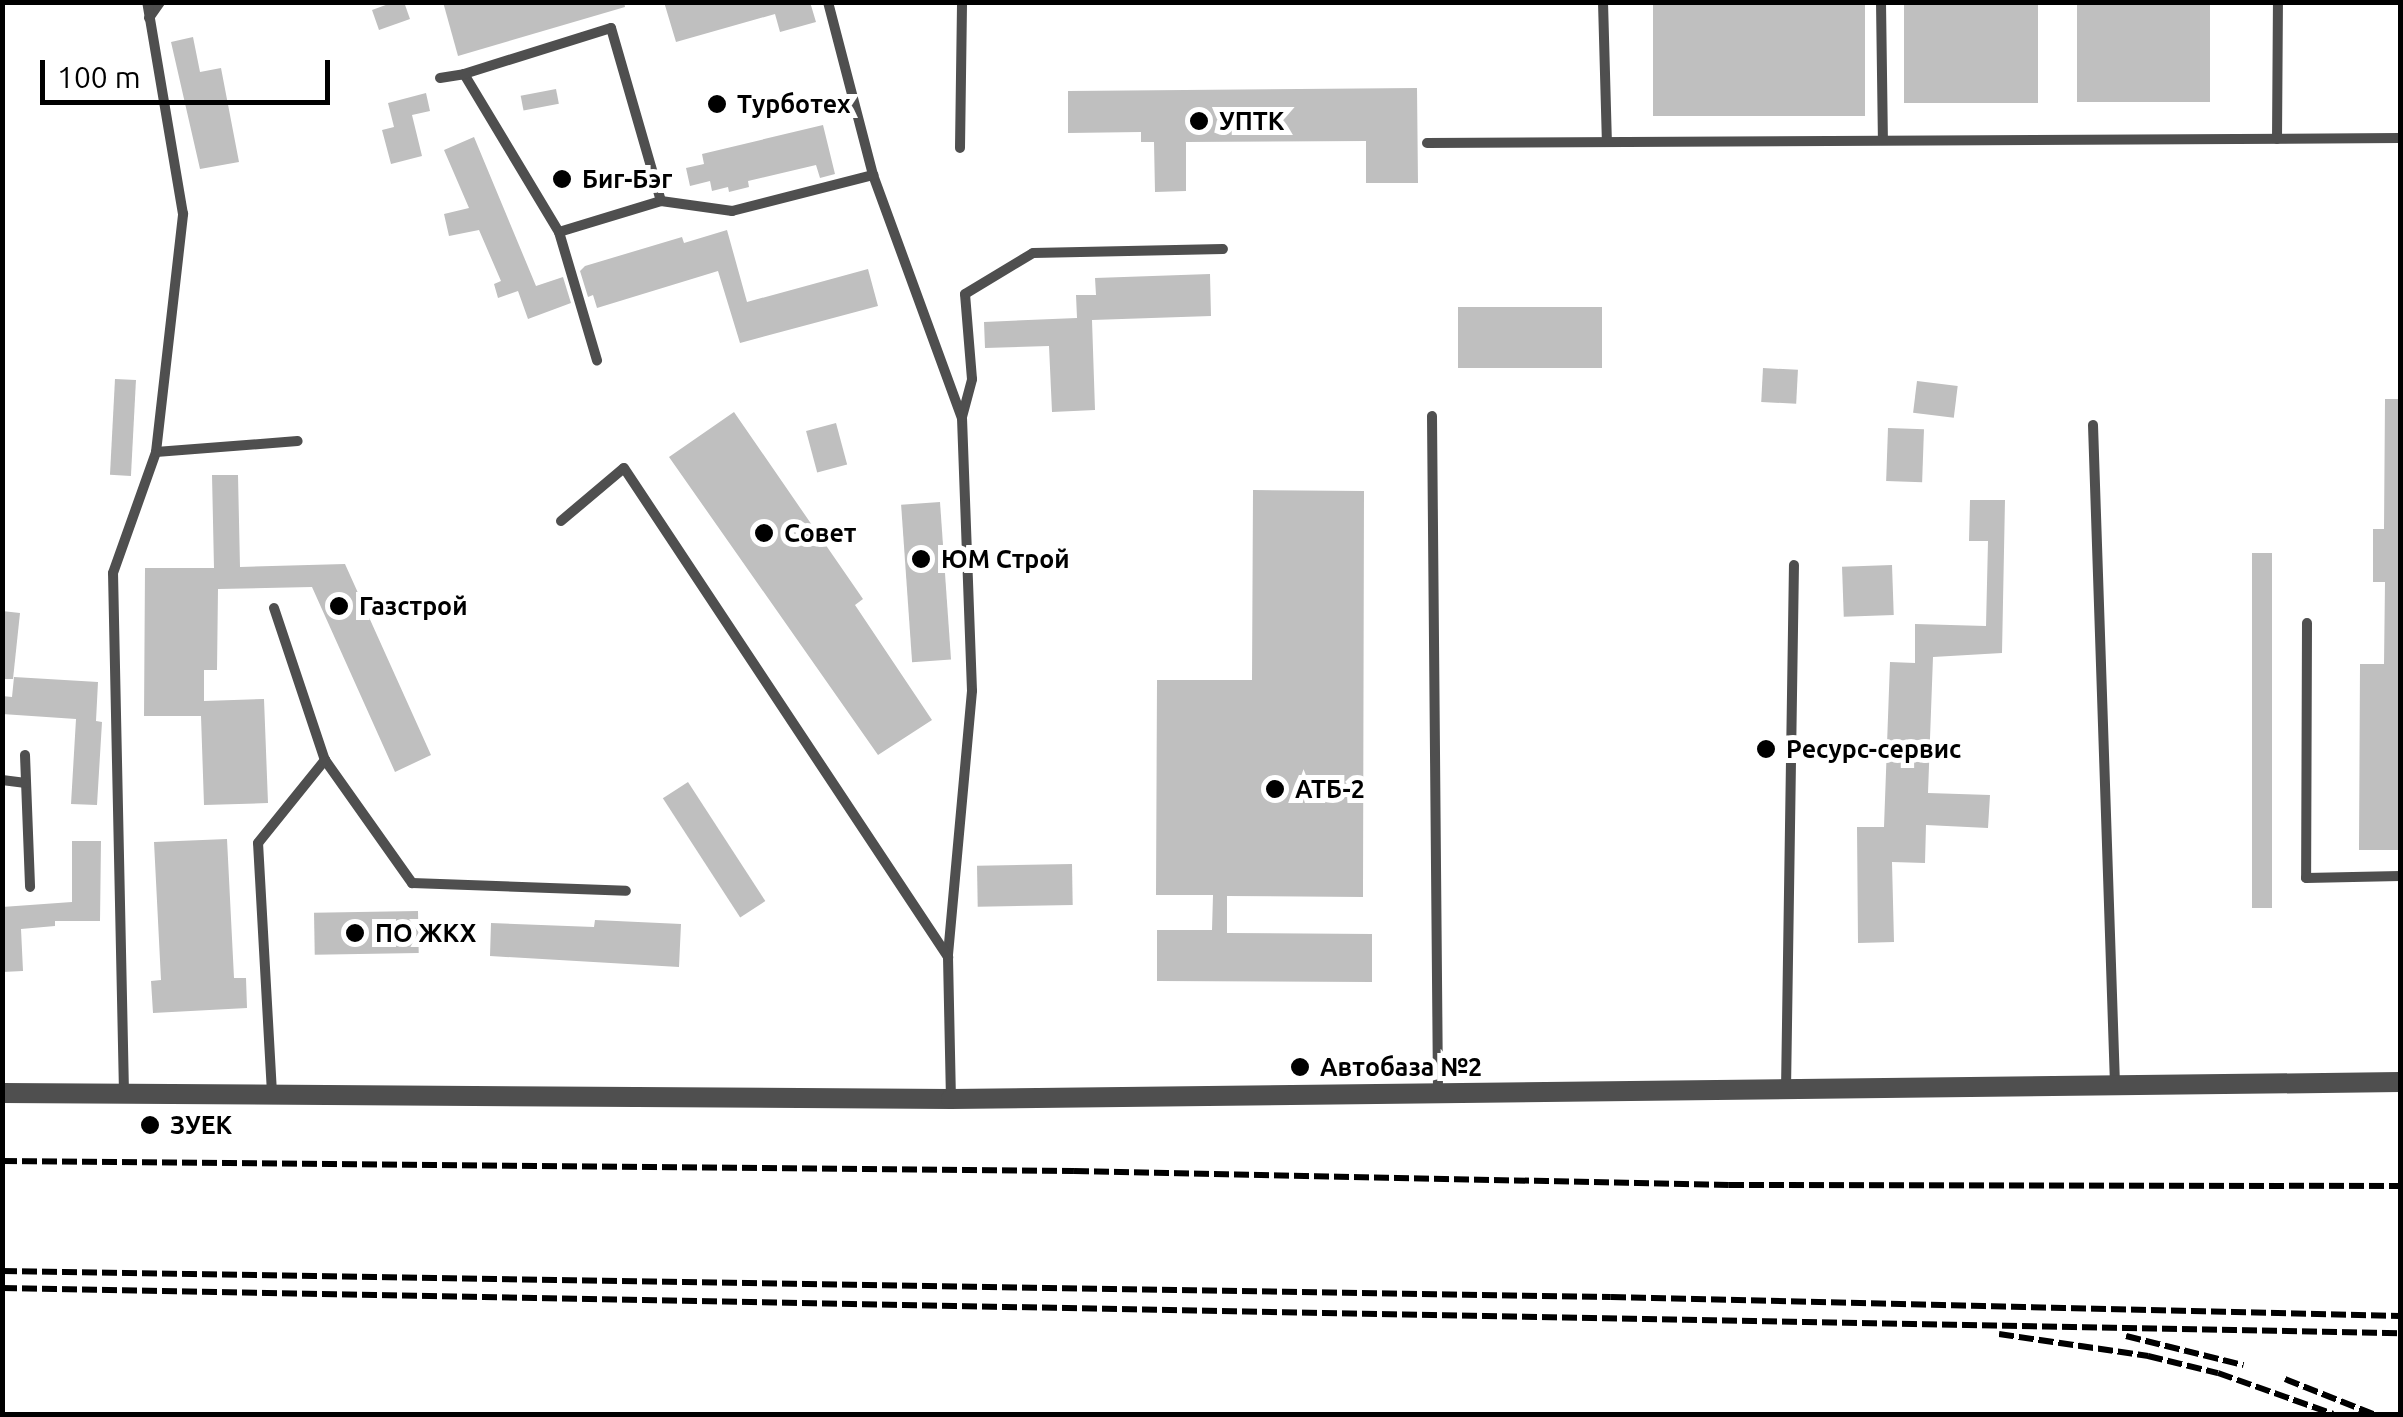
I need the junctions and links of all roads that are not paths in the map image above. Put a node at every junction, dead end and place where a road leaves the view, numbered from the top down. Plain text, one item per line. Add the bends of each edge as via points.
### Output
1 (146, 2) edge
2 (160, 2) edge
3 (828, 2) edge
4 (962, 2) edge
5 (1603, 2) edge
6 (1881, 2) edge
7 (2278, 2) edge
8 (149, 18) junction
9 (464, 74) junction
10 (440, 78) dead end
11 (1883, 138) junction
12 (2400, 138) edge
13 (2277, 139) junction
14 (1428, 142) dead end
15 (1607, 142) junction
16 (960, 148) dead end
17 (874, 175) junction
18 (661, 201) junction
19 (560, 232) junction
20 (1223, 249) dead end
21 (597, 360) dead end
22 (1432, 416) dead end
23 (962, 418) junction
24 (2094, 425) dead end
25 (298, 441) dead end
26 (156, 452) junction
27 (561, 521) dead end
28 (1794, 565) dead end
29 (274, 608) dead end
30 (2307, 623) dead end
31 (25, 755) dead end
32 (325, 760) junction
33 (2, 780) edge
34 (26, 783) junction
35 (2400, 876) edge
36 (30, 887) dead end
37 (626, 891) dead end
38 (948, 957) junction
39 (2400, 1082) edge
40 (2114, 1088) junction
41 (1786, 1091) junction
42 (2, 1093) edge
43 (124, 1093) junction
44 (272, 1093) junction
45 (1438, 1094) junction
46 (951, 1099) junction

1 - 8 lane
2 - 8 lane
3 - 17 lane
4 - 16 lane
5 - 15 lane
6 - 11 lane
7 - 13 lane
8 - 26 lane via 183,214
9 - 10 lane
9 - 18 lane via 610,28
9 - 19 lane
11 - 13 lane
11 - 15 lane
12 - 13 lane
14 - 15 lane
17 - 18 lane via 732,211
17 - 23 lane
18 - 19 lane
19 - 21 lane
20 - 23 lane via 1033,253 966,294 972,379
22 - 45 lane
23 - 38 lane via 972,692
24 - 40 lane
25 - 26 lane
26 - 43 lane via 112,573
27 - 38 lane via 624,468
28 - 41 lane
29 - 32 lane
30 - 35 lane via 2306,878
31 - 34 lane
32 - 37 lane via 412,883
32 - 44 lane via 258,843
33 - 34 lane
34 - 36 lane
38 - 46 lane
39 - 40 street
40 - 41 street
41 - 45 street
42 - 43 street
43 - 44 street
44 - 46 street
45 - 46 street

